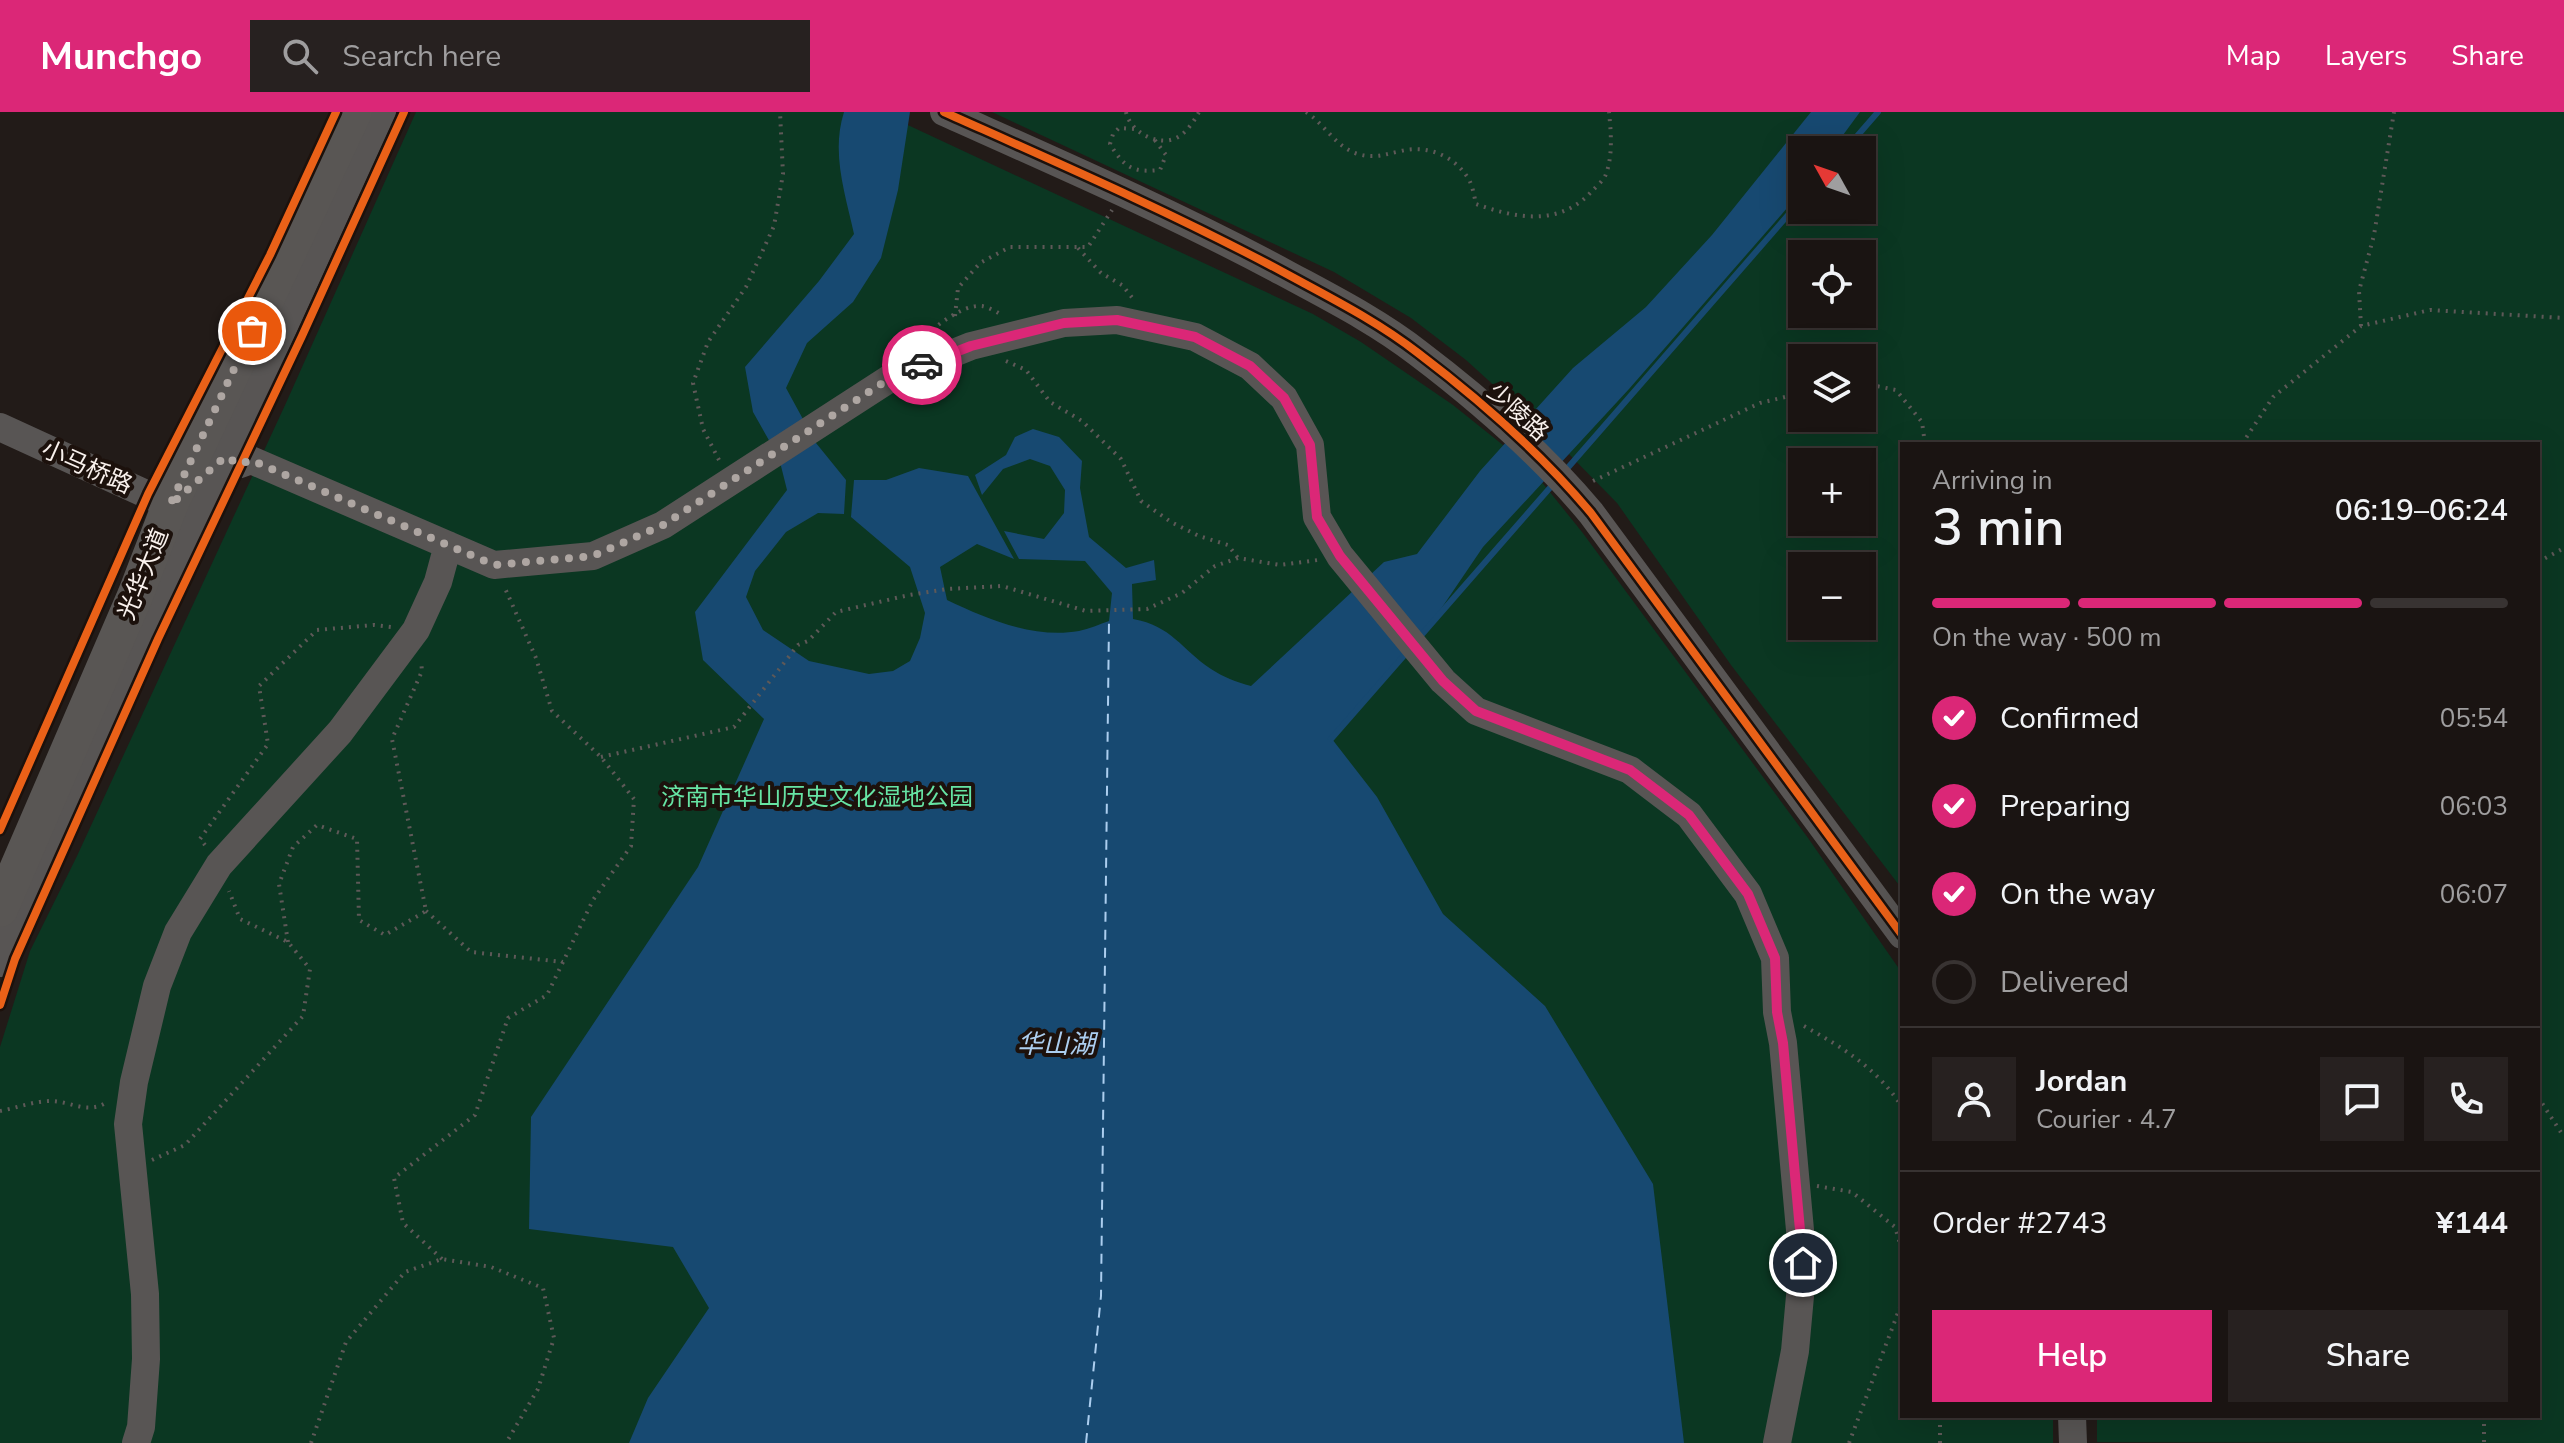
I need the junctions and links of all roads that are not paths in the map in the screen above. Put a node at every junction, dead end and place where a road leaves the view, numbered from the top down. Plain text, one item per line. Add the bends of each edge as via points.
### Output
1 (354, 112) edge
2 (382, 112) edge
3 (944, 112) edge
4 (0, 427) edge
5 (238, 458) junction
6 (170, 505) junction
7 (448, 545) junction
8 (0, 909) edge
9 (1900, 932) edge
10 (0, 963) edge
11 (2072, 1418) edge
12 (136, 1443) edge
13 (1777, 1443) edge
14 (2073, 1443) edge

1 - 6 main road, 光华大道
2 - 5 street
3 - 9 street, 少陵路 via 1216,236 1358,313 1417,352 1514,433 1572,490
4 - 6 street, 小马桥路
5 - 6 street
5 - 7 street
5 - 10 street via 49,841
6 - 8 main road, 光华大道
7 - 12 street via 416,630 340,732 219,865 178,932 157,986 128,1124 145,1307 145,1373
7 - 13 street via 494,565 593,556 663,525 889,379 971,346 1064,323 1117,320 1195,337 1250,366 1284,398 1310,445 1317,517 1340,556 1443,681 1476,711 1630,770 1689,815 1748,894 1775,958 1803,1263 1795,1351
11 - 14 street

